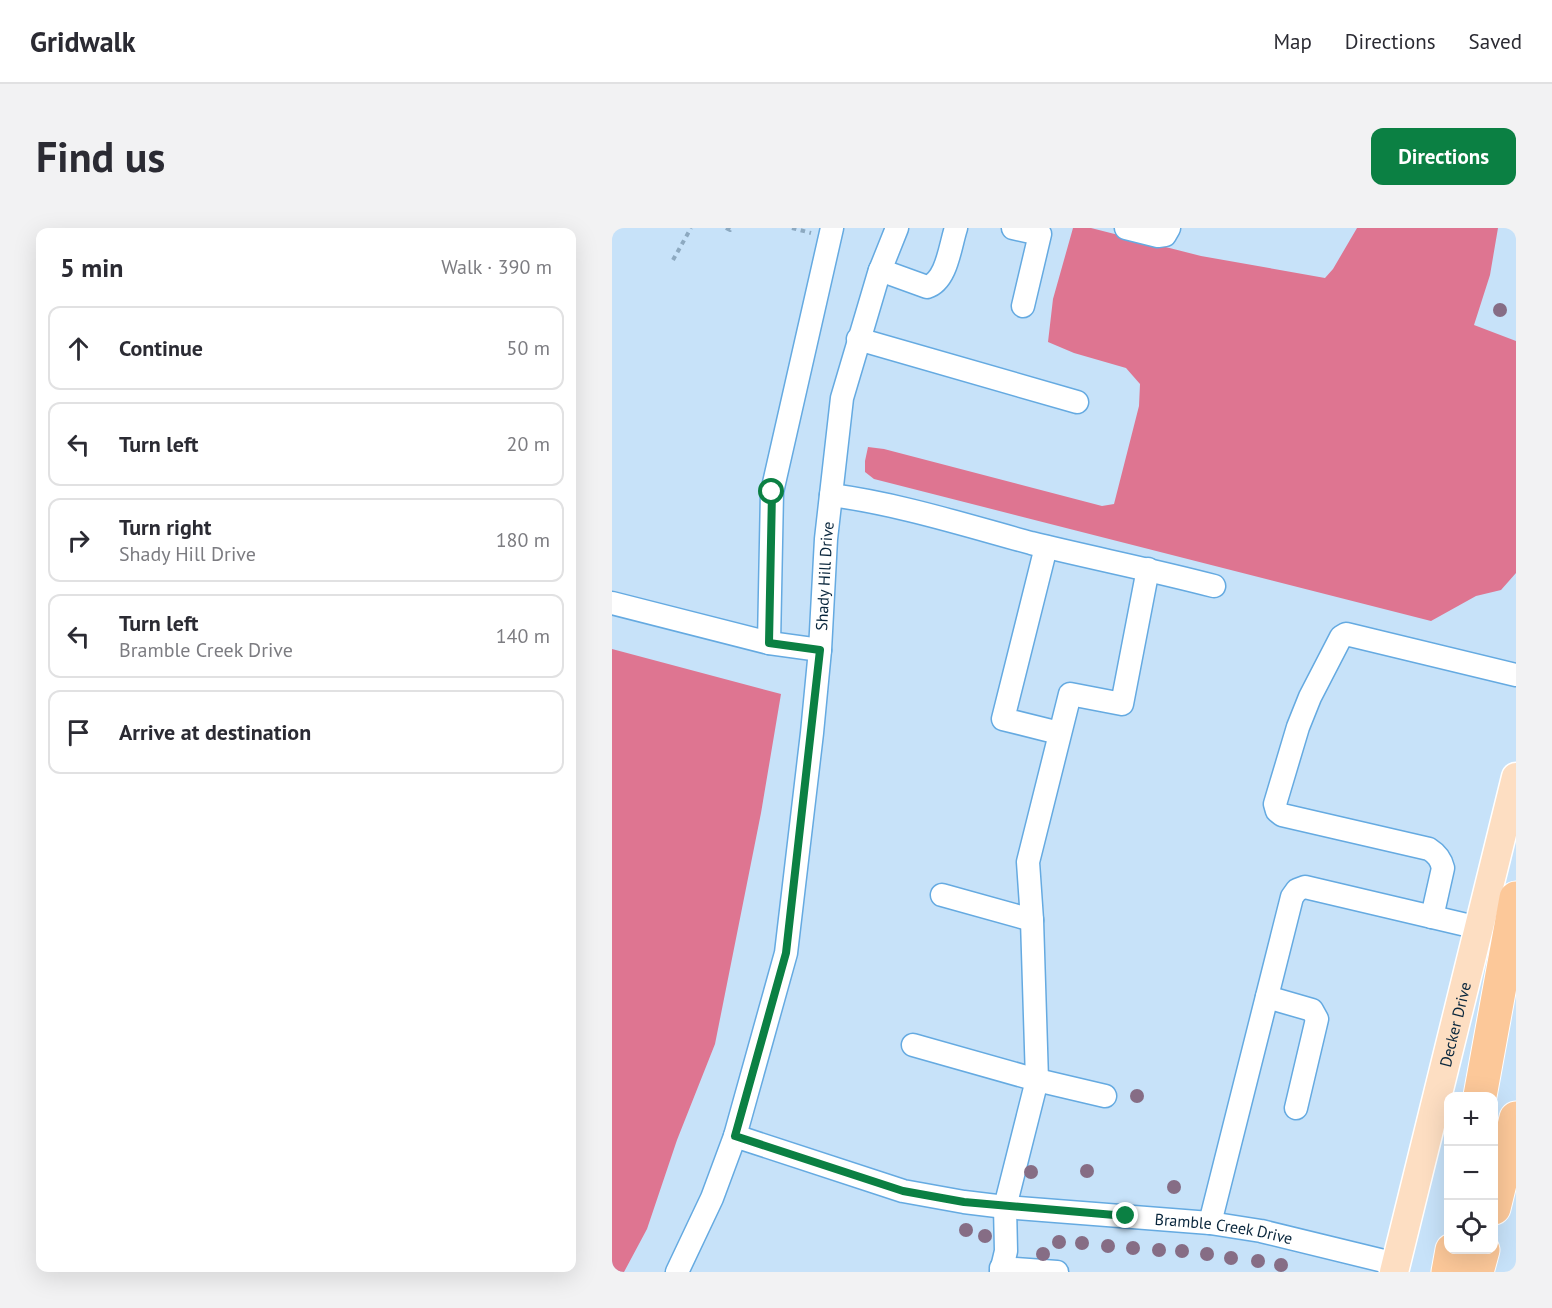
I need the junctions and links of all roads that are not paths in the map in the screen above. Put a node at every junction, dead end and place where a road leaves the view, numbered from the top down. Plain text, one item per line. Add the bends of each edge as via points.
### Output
1 (832, 228) edge
2 (897, 228) edge
3 (956, 228) edge
4 (1013, 228) edge
5 (1126, 228) edge
6 (1169, 228) edge
7 (880, 270) junction
8 (1023, 306) dead end
9 (858, 339) junction
10 (1077, 402) dead end
11 (831, 495) junction
12 (1046, 547) junction
13 (1148, 569) junction
14 (1214, 586) dead end
15 (612, 603) edge
16 (769, 643) junction
17 (820, 650) junction
18 (1516, 675) edge
19 (1059, 733) junction
20 (1516, 777) edge
21 (942, 895) dead end
22 (1516, 898) edge
23 (1432, 917) junction
24 (1032, 920) junction
25 (1479, 928) junction
26 (1266, 997) junction
27 (913, 1045) dead end
28 (1037, 1080) junction
29 (1481, 1092) edge
30 (1105, 1096) dead end
31 (1296, 1108) dead end
32 (1516, 1118) edge
33 (735, 1136) junction
34 (1496, 1200) edge
35 (1005, 1207) junction
36 (1210, 1223) junction
37 (1451, 1254) edge
38 (1482, 1254) edge
39 (1395, 1268) edge
40 (1001, 1270) edge
41 (676, 1272) edge
42 (1057, 1272) edge
43 (1448, 1272) edge
44 (1477, 1272) edge

1 - 16 street via 772,492
2 - 7 street, Shady Hill Drive
3 - 7 street via 942,277 935,285 927,287
4 - 8 street via 1040,234
5 - 6 street via 1158,236 1165,235
7 - 9 street, Shady Hill Drive
9 - 10 street
9 - 11 street, Shady Hill Drive via 842,398
11 - 12 street via 863,499
11 - 17 street, Shady Hill Drive
12 - 13 street
12 - 19 street via 1003,719
13 - 14 street
13 - 19 street via 1122,704 1070,694
15 - 16 street
16 - 17 street
17 - 33 street, Shady Hill Drive via 786,953
18 - 23 street via 1346,634 1310,697 1298,727 1275,804 1277,811 1436,853 1443,868
19 - 24 street via 1028,862
20 - 25 main road, Decker Drive
21 - 24 street
22 - 29 highway
23 - 25 street
23 - 26 street via 1305,887 1297,890
24 - 28 street
25 - 39 main road, Decker Drive
26 - 31 street via 1312,1010 1317,1019
26 - 36 street
27 - 28 street
28 - 30 street
28 - 35 street
32 - 34 highway
33 - 35 street, Bramble Creek Drive via 903,1191
33 - 41 street, Shady Hill Drive via 712,1198
35 - 36 street, Bramble Creek Drive
35 - 40 street via 1006,1251
36 - 39 street, Bramble Creek Drive via 1260,1231
37 - 43 highway
38 - 44 highway
40 - 42 street

